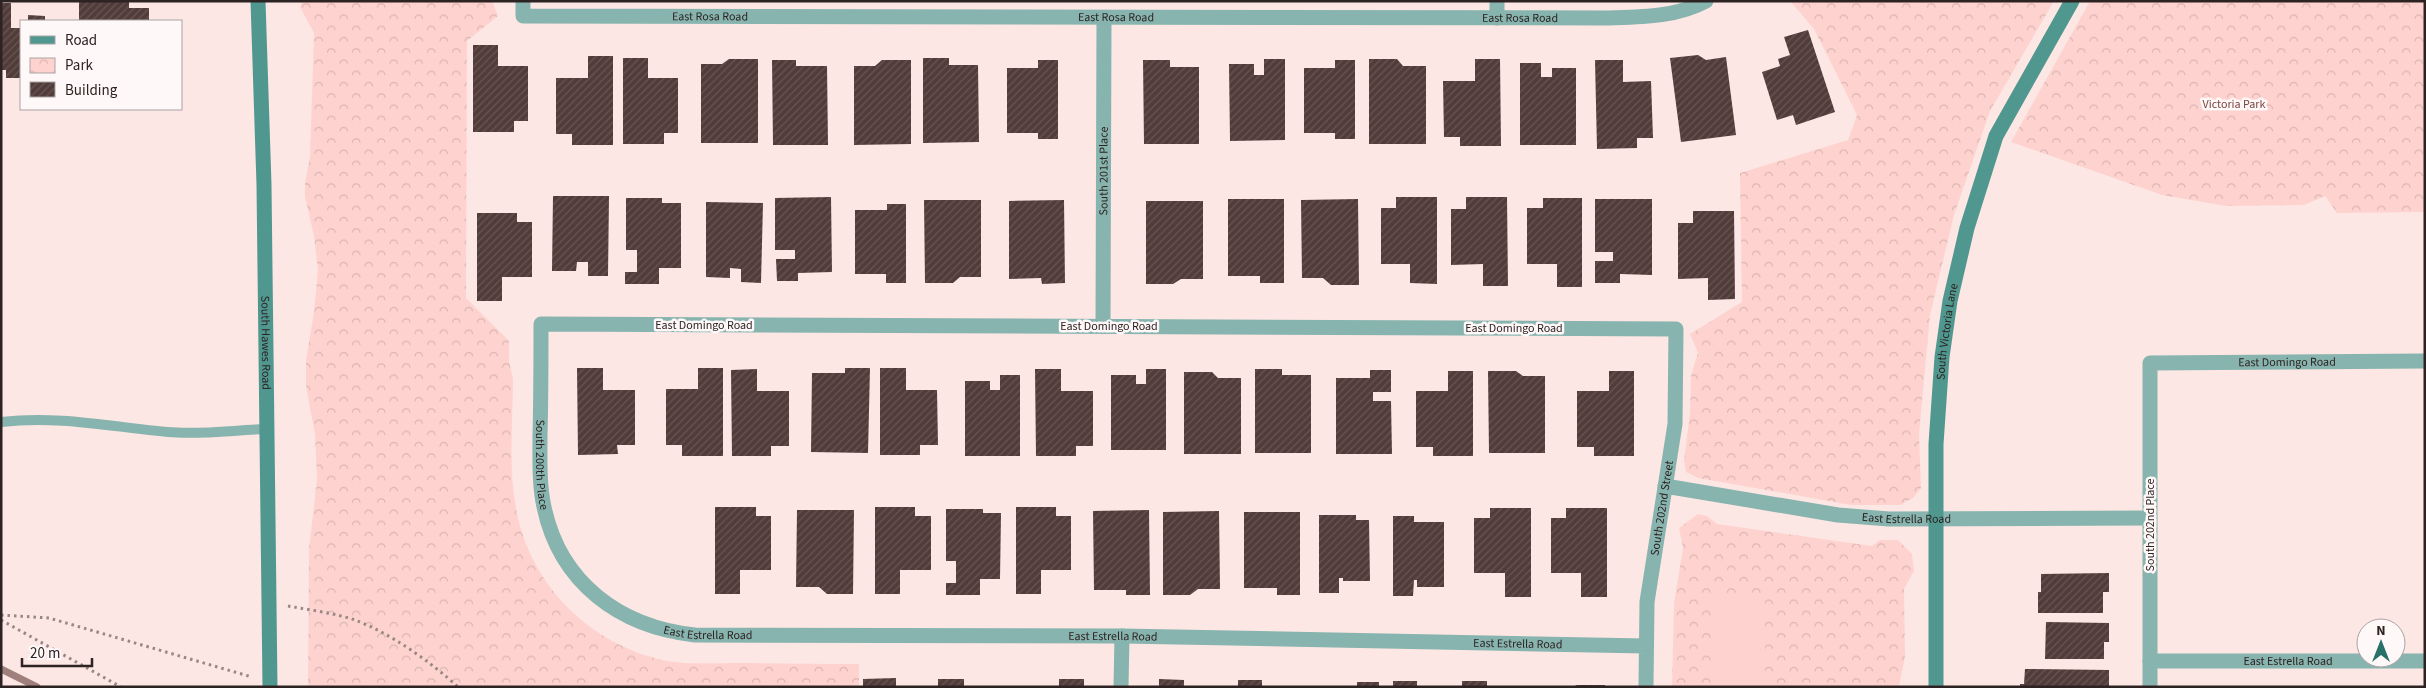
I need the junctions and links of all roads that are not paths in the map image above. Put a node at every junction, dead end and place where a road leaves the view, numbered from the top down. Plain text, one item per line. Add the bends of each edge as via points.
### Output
1 (258, 1) edge
2 (1497, 1) edge
3 (1706, 1) edge
4 (2072, 1) edge
5 (523, 8) edge
6 (1104, 18) junction
7 (1497, 18) junction
8 (541, 324) joint
9 (1103, 326) junction
10 (1676, 329) joint
11 (2425, 361) edge
12 (2150, 363) joint
13 (1, 422) edge
14 (267, 430) junction
15 (1665, 486) junction
16 (2149, 518) junction
17 (1936, 519) junction
18 (590, 591) joint
19 (1122, 636) junction
20 (1646, 646) junction
21 (2150, 661) junction
22 (2425, 661) edge
23 (270, 685) edge
24 (1121, 687) edge
25 (1646, 687) edge
26 (1936, 687) edge
27 (2150, 687) edge

1 - 14 street, South Hawes Road
2 - 7 street
3 - 7 street, East Rosa Road via 1656,16
4 - 17 street, South Victoria Lane via 1996,136 1967,228 1950,301 1942,358 1936,444
5 - 6 street, East Rosa Road
6 - 7 street, East Rosa Road
6 - 9 street, South 201st Place
8 - 9 street, East Domingo Road
8 - 18 street, South 200th Place via 540,474 543,506 557,547
9 - 10 street, East Domingo Road
10 - 15 street, South 202nd Street via 1675,424
11 - 12 street, East Domingo Road
12 - 16 street, South 202nd Place
13 - 14 lane via 25,419 81,421 170,432
14 - 23 street, South Hawes Road
15 - 17 street, East Estrella Road via 1852,517
15 - 20 street, South 202nd Street via 1650,584
16 - 17 street, East Estrella Road
16 - 21 street, South 202nd Place
17 - 26 street, South Victoria Lane
18 - 19 street, East Estrella Road via 633,620 653,628 695,635
19 - 20 street, East Estrella Road
19 - 24 street
20 - 25 street, South 202nd Street
21 - 22 street, East Estrella Road
21 - 27 street, South 202nd Place

